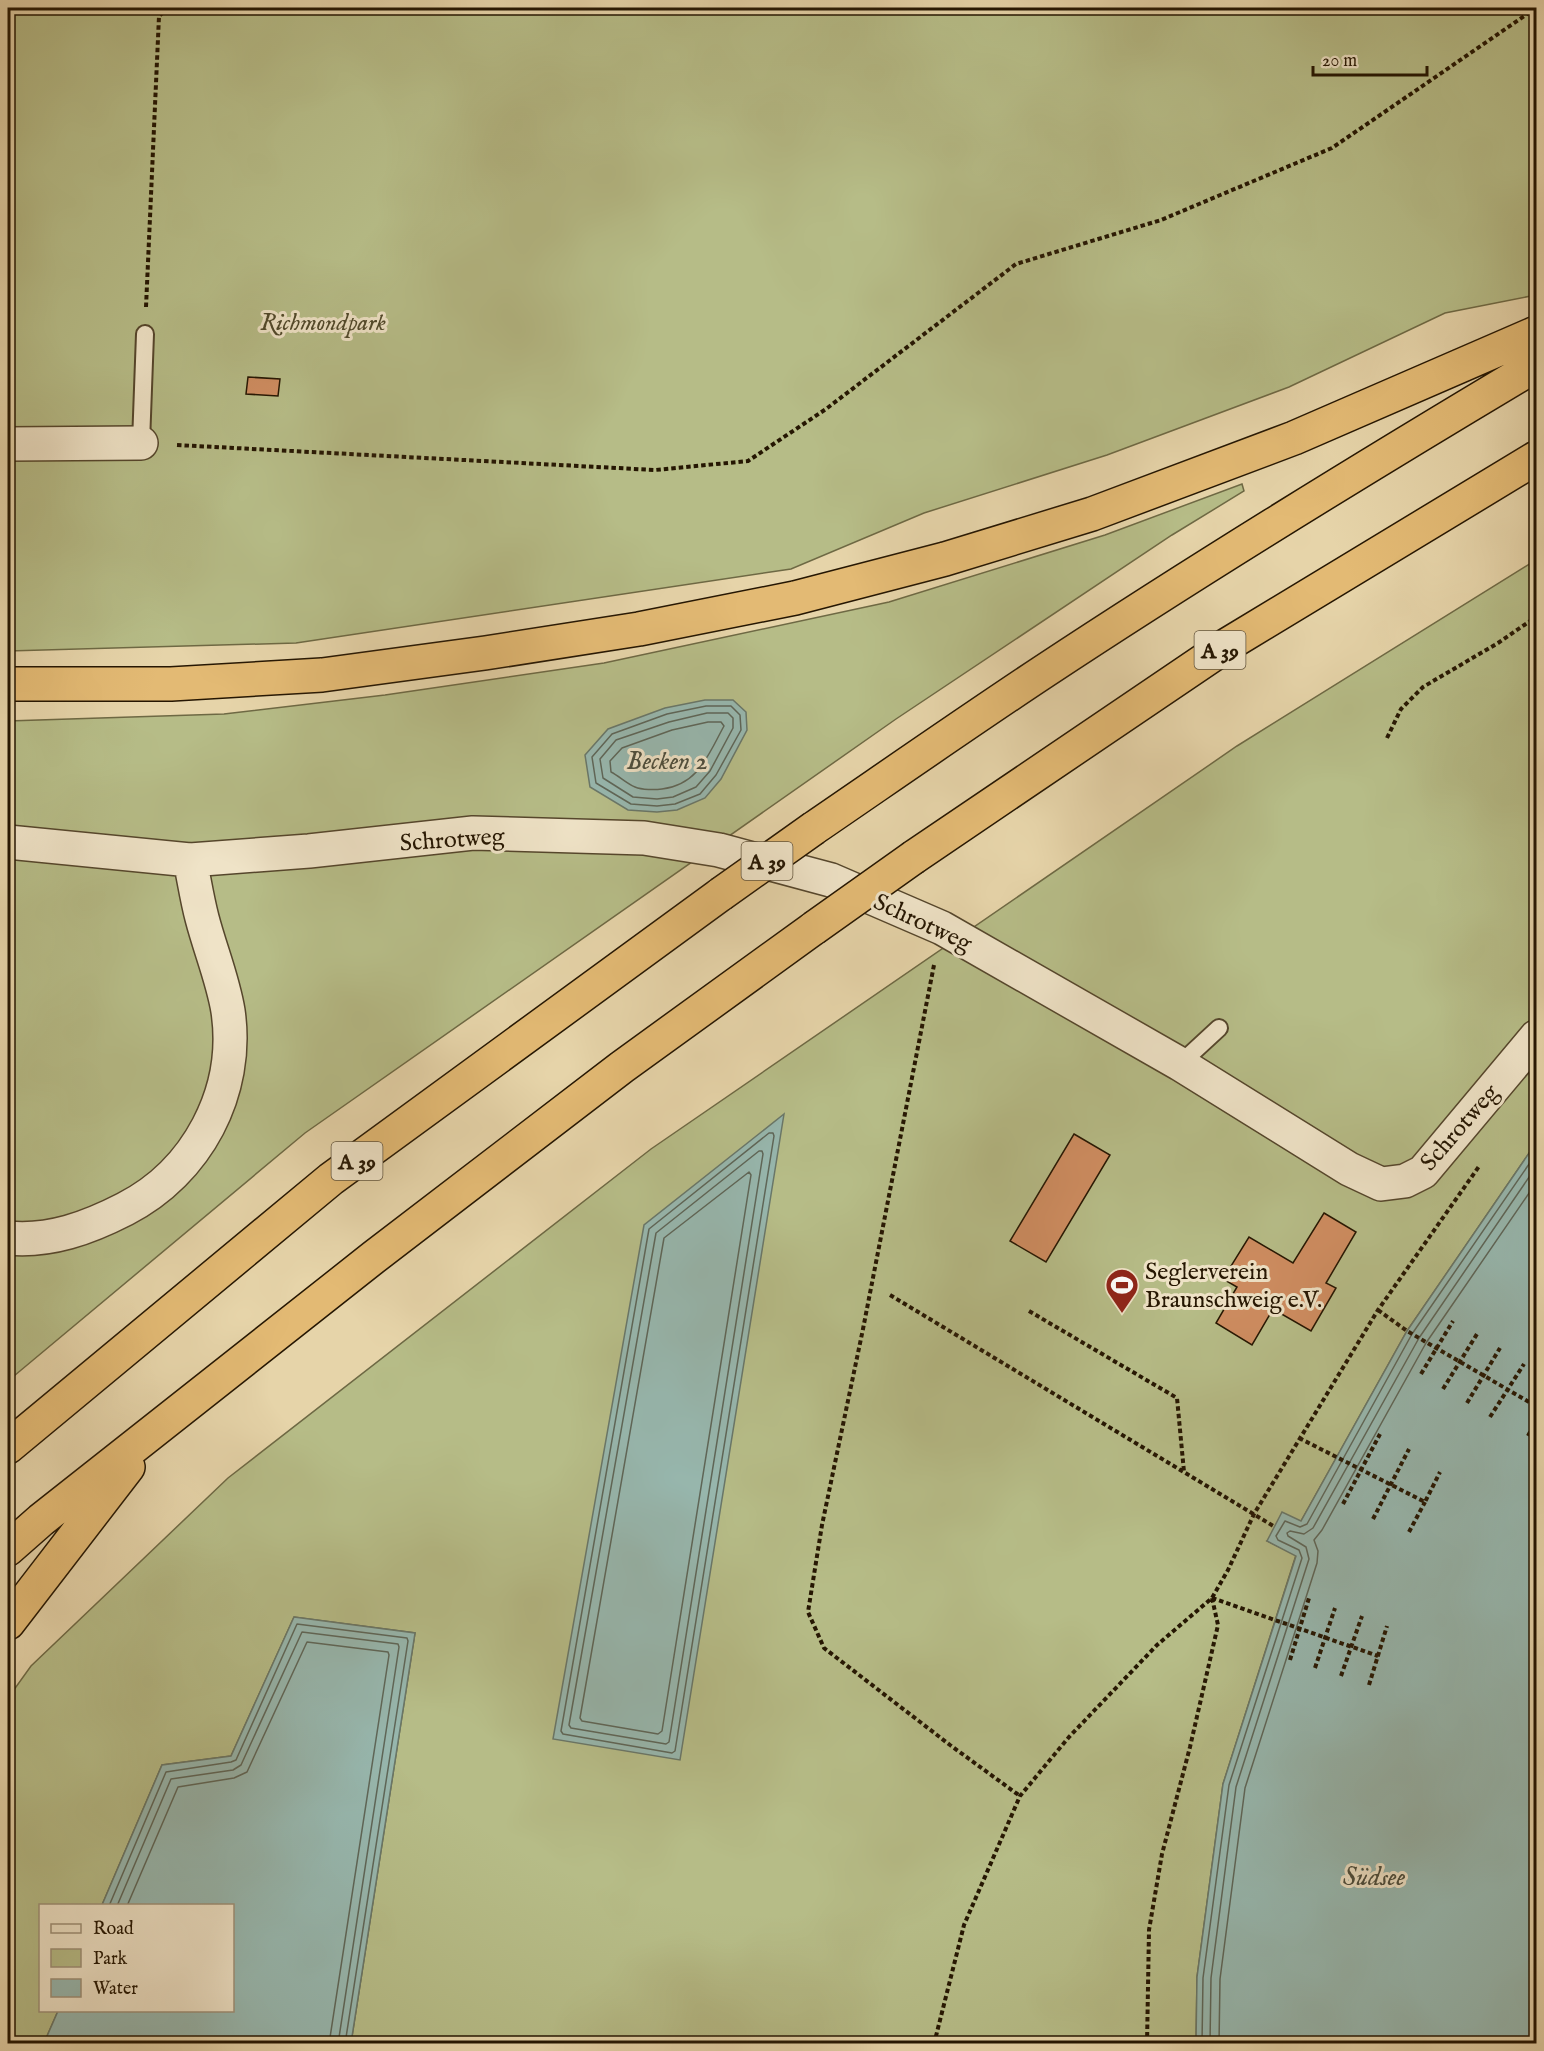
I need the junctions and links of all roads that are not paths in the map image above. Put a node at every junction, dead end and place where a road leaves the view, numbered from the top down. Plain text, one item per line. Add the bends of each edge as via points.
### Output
1 (1536, 333) edge
2 (145, 334) road end
3 (1536, 365) edge
4 (141, 443) joint
5 (8, 444) edge
6 (1536, 458) edge
7 (8, 684) edge
8 (8, 843) edge
9 (190, 860) junction
10 (1219, 1028) dead end
11 (1536, 1037) edge
12 (1180, 1064) junction
13 (8, 1238) edge
14 (161, 1425) junction
15 (8, 1447) edge
16 (8, 1549) edge
17 (8, 1623) edge

1 - 7 highway via 1294,438 1092,514 945,559 795,598 639,629 322,675 171,684
2 - 4 lane
3 - 15 highway, A 39, bridge via 1226,554 1043,672 814,828 331,1179
4 - 5 street
6 - 14 highway, A 39, bridge via 1227,645 914,857 613,1074
8 - 9 street, Schrotweg
9 - 12 street, Schrotweg via 473,833 644,838 719,850 831,880 942,928
9 - 13 street via 228,1011 229,1069 206,1130 163,1185 136,1203 94,1225 57,1236
10 - 12 lane
11 - 12 street, Schrotweg via 1423,1172 1405,1181 1382,1184 1349,1169
14 - 16 highway, A 39
14 - 17 highway

